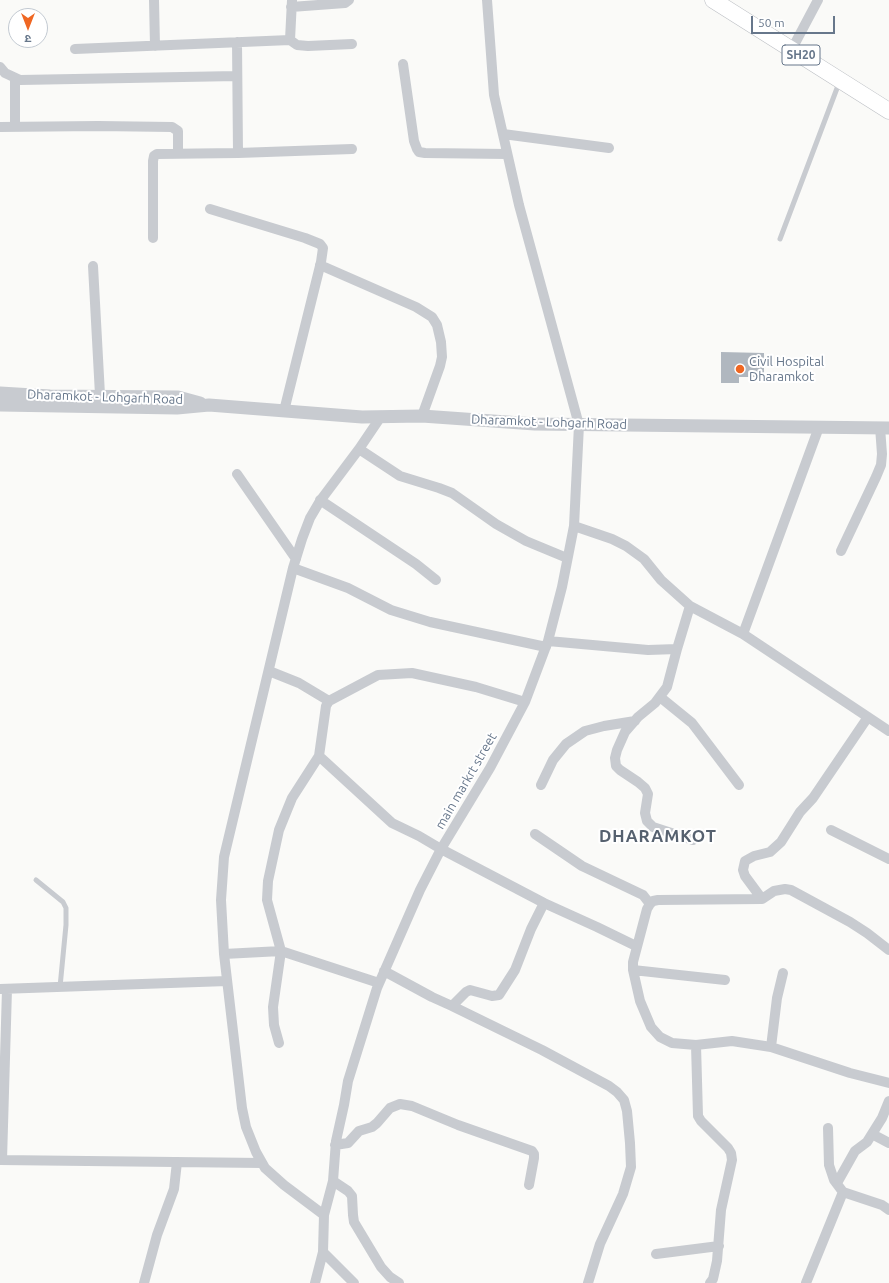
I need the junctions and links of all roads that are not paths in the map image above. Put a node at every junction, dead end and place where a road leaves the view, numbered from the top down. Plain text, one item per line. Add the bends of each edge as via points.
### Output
1 (154, 0) edge
2 (349, 0) edge
3 (487, 0) edge
4 (713, 0) edge
5 (818, 0) edge
6 (291, 3) edge
7 (290, 40) junction
8 (237, 42) junction
9 (352, 44) dead end
10 (155, 46) junction
11 (75, 49) dead end
12 (792, 49) junction
13 (403, 64) dead end
14 (0, 67) edge
15 (237, 76) junction
16 (15, 78) junction
17 (840, 80) junction
18 (889, 111) edge
19 (0, 126) edge
20 (15, 126) junction
21 (503, 134) junction
22 (609, 148) dead end
23 (352, 149) dead end
24 (178, 153) junction
25 (238, 153) junction
26 (507, 154) junction
27 (210, 209) dead end
28 (153, 238) dead end
29 (780, 239) dead end
30 (320, 264) junction
31 (93, 266) dead end
32 (0, 393) edge
33 (100, 395) junction
34 (0, 405) edge
35 (209, 406) junction
36 (284, 411) junction
37 (422, 416) junction
38 (380, 418) junction
39 (579, 425) junction
40 (819, 427) junction
41 (884, 428) edge
42 (359, 449) junction
43 (237, 474) dead end
44 (320, 500) junction
45 (574, 526) junction
46 (841, 550) dead end
47 (567, 558) junction
48 (295, 563) junction
49 (436, 580) dead end
50 (690, 606) junction
51 (743, 634) junction
52 (547, 644) junction
53 (677, 649) junction
54 (269, 671) junction
55 (660, 697) junction
56 (329, 701) junction
57 (525, 702) junction
58 (868, 717) junction
59 (635, 721) junction
60 (888, 727) edge
61 (319, 756) junction
62 (739, 784) dead end
63 (541, 785) dead end
64 (831, 830) dead end
65 (535, 834) dead end
66 (693, 840) dead end
67 (440, 849) junction
68 (889, 859) edge
69 (36, 880) dead end
70 (762, 899) junction
71 (544, 903) junction
72 (650, 904) junction
73 (636, 946) junction
74 (889, 950) edge
75 (281, 951) junction
76 (224, 954) junction
77 (633, 970) junction
78 (384, 971) junction
79 (783, 973) dead end
80 (725, 980) dead end
81 (227, 981) junction
82 (379, 983) junction
83 (60, 987) junction
84 (4, 989) edge
85 (452, 1006) junction
86 (278, 1043) dead end
87 (696, 1045) junction
88 (771, 1047) junction
89 (889, 1083) edge
90 (889, 1101) edge
91 (828, 1128) dead end
92 (872, 1134) junction
93 (336, 1143) junction
94 (889, 1143) edge
95 (1, 1160) edge
96 (177, 1162) junction
97 (262, 1163) junction
98 (333, 1181) junction
99 (837, 1183) junction
100 (529, 1185) dead end
101 (843, 1192) junction
102 (889, 1210) edge
103 (324, 1215) junction
104 (718, 1246) junction
105 (323, 1252) junction
106 (656, 1254) dead end
107 (144, 1283) edge
108 (315, 1283) edge
109 (354, 1283) edge
110 (399, 1283) edge
111 (588, 1283) edge
112 (710, 1283) edge
113 (806, 1283) edge

1 - 10 street
2 - 6 street via 345,3
3 - 21 street, main markrt street via 494,95
4 - 12 main road, SH20
5 - 12 street
6 - 7 street
7 - 8 street
7 - 9 street via 297,45 308,46
8 - 10 street
8 - 15 street
10 - 11 street
12 - 17 main road, SH20
13 - 26 street via 414,141 420,152
14 - 16 street
15 - 16 street via 37,80
15 - 25 street
16 - 20 street
17 - 18 main road, SH20
17 - 29 lane
19 - 20 street
20 - 24 street via 172,127 178,131
21 - 22 street
21 - 26 street, main markrt street
23 - 25 street
24 - 25 street
24 - 28 street via 160,153 154,156
26 - 39 street, main markrt street
27 - 30 street via 320,244 323,253
30 - 36 street
30 - 37 street via 416,307 432,318 437,326 442,357
31 - 33 street
32 - 33 street, Dharamkot - Lohgarh Road
33 - 35 street, Dharamkot - Lohgarh Road via 178,397
34 - 35 street, Dharamkot - Lohgarh Road via 177,408
35 - 36 street, Dharamkot - Lohgarh Road
36 - 38 street, Dharamkot - Lohgarh Road
37 - 38 street, Dharamkot - Lohgarh Road
37 - 39 street, Dharamkot - Lohgarh Road via 520,424
38 - 42 street
39 - 40 street, Dharamkot - Lohgarh Road
39 - 45 street, main markrt street
40 - 41 street, Dharamkot - Lohgarh Road
40 - 51 street
41 - 46 street via 881,465
42 - 44 street
42 - 47 street via 400,476 452,494 502,528
43 - 48 street
44 - 48 street via 310,518
44 - 49 street
45 - 47 street, main markrt street
45 - 50 street via 626,546 644,559 660,580
47 - 52 street, main markrt street
48 - 52 street via 397,612 430,622
48 - 54 street
50 - 51 street
50 - 53 street
51 - 58 street
52 - 53 street via 648,650
52 - 57 street, main markrt street
53 - 55 street via 667,687
54 - 56 street via 299,683
54 - 76 street via 224,857
55 - 59 street
55 - 62 street via 692,723
56 - 57 street via 378,675 412,673 476,687
56 - 61 street via 326,706
57 - 67 street, main markrt street via 490,768
58 - 60 street
58 - 70 street via 781,842 770,852 745,861 745,876
59 - 63 street via 585,731 566,744 553,760
59 - 66 street via 625,732 617,750 616,766 645,788 648,794 645,813 653,827
61 - 67 street via 392,823
61 - 75 street via 292,798 279,830 271,862 267,900
64 - 68 street
65 - 72 street via 582,866 643,895
67 - 71 street
67 - 78 street, main markrt street
69 - 83 lane via 63,902 66,908
70 - 72 street via 658,900
70 - 74 street via 779,890 791,890 850,922
71 - 73 street
71 - 85 street via 515,970 499,995 492,996 470,990
72 - 73 street
73 - 77 street
75 - 76 street
75 - 82 street
75 - 86 street via 273,1007
76 - 81 street
77 - 80 street
77 - 87 street via 640,1001 651,1027 660,1037 672,1043
78 - 82 street, main markrt street
78 - 85 street
79 - 88 street
81 - 83 street
81 - 97 street via 242,1108 246,1127
82 - 93 street, main markrt street via 348,1081
83 - 84 street
84 - 95 street
85 - 111 street via 609,1086 624,1100 631,1167 623,1194 600,1244
87 - 88 street via 732,1041
87 - 104 street via 698,1116 731,1153 732,1160 721,1210
88 - 89 street
90 - 92 street
91 - 99 street via 829,1165
92 - 94 street
92 - 99 street via 867,1142 855,1151
93 - 98 street, main markrt street
93 - 100 street via 348,1143 359,1131 377,1123 390,1108 400,1104 412,1106 532,1151 534,1158
95 - 96 street
96 - 97 street
96 - 107 street via 174,1189 156,1235
97 - 103 street via 284,1185
98 - 103 street, main markrt street
98 - 110 street via 352,1196 354,1222 381,1267
99 - 101 street
101 - 102 street via 882,1205
101 - 113 street
103 - 105 street, main markrt street
104 - 106 street
104 - 112 street via 713,1279
105 - 108 street, main markrt street
105 - 109 street

